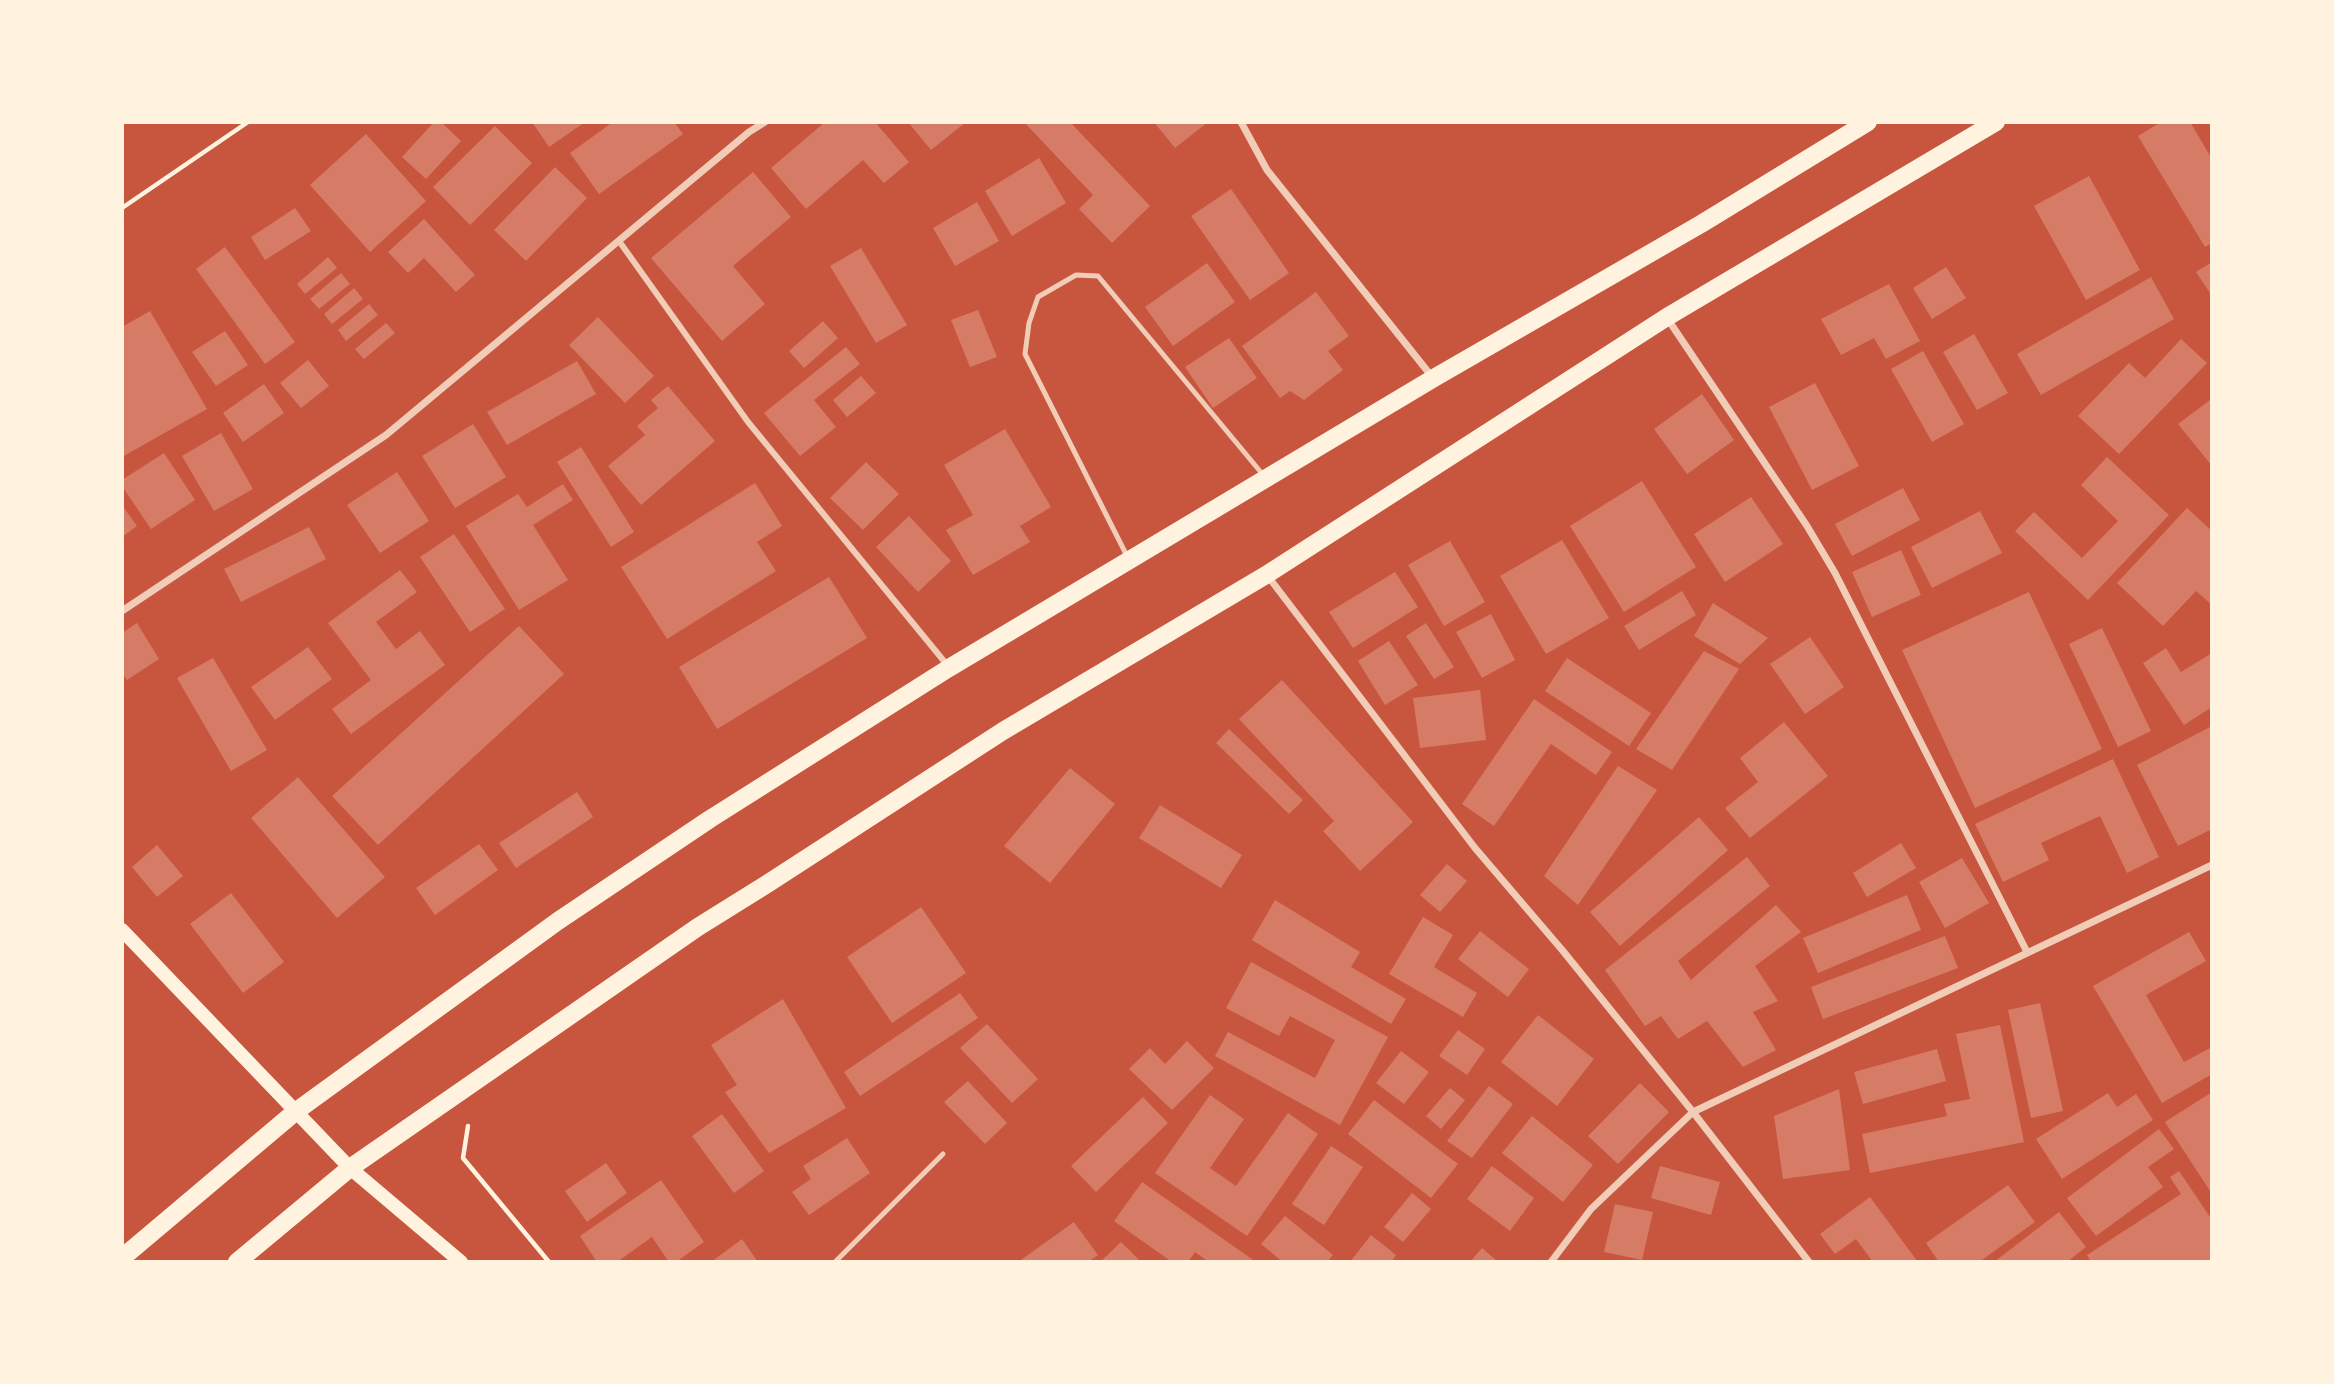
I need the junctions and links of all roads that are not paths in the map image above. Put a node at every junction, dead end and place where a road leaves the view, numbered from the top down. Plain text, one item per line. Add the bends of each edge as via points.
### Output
1 (743, 122) edge
2 (765, 122) edge
3 (1241, 122) edge
4 (1868, 122) edge
5 (1996, 122) edge
6 (749, 132) junction
7 (619, 241) junction
8 (1667, 317) junction
9 (1434, 378) junction
10 (1266, 479) junction
11 (1130, 561) junction
12 (1266, 575) junction
13 (122, 611) edge
14 (950, 668) junction
15 (2211, 865) edge
16 (122, 930) edge
17 (2027, 952) junction
18 (295, 1112) junction
19 (1693, 1112) junction
20 (943, 1154) dead end
21 (350, 1168) junction
22 (122, 1258) edge
23 (237, 1262) edge
24 (461, 1262) edge
25 (835, 1262) edge
26 (1551, 1262) edge
27 (1809, 1262) edge

1 - 6 street
2 - 6 street
3 - 9 street via 1267,170
4 - 9 main road
5 - 8 main road
6 - 7 street
7 - 13 street via 386,435
7 - 14 street via 748,422
8 - 12 main road
8 - 17 street via 1835,573
9 - 10 main road
10 - 11 main road
10 - 11 lane via 1098,276 1076,275 1038,297 1026,354
11 - 14 main road
12 - 19 street via 1475,848
12 - 21 main road via 1003,731 698,927
14 - 18 main road via 710,819 558,922
15 - 17 street
16 - 18 main road
17 - 19 street
18 - 21 main road
18 - 22 main road
19 - 26 street via 1591,1209
19 - 27 street
20 - 25 lane
21 - 23 main road
21 - 24 main road

